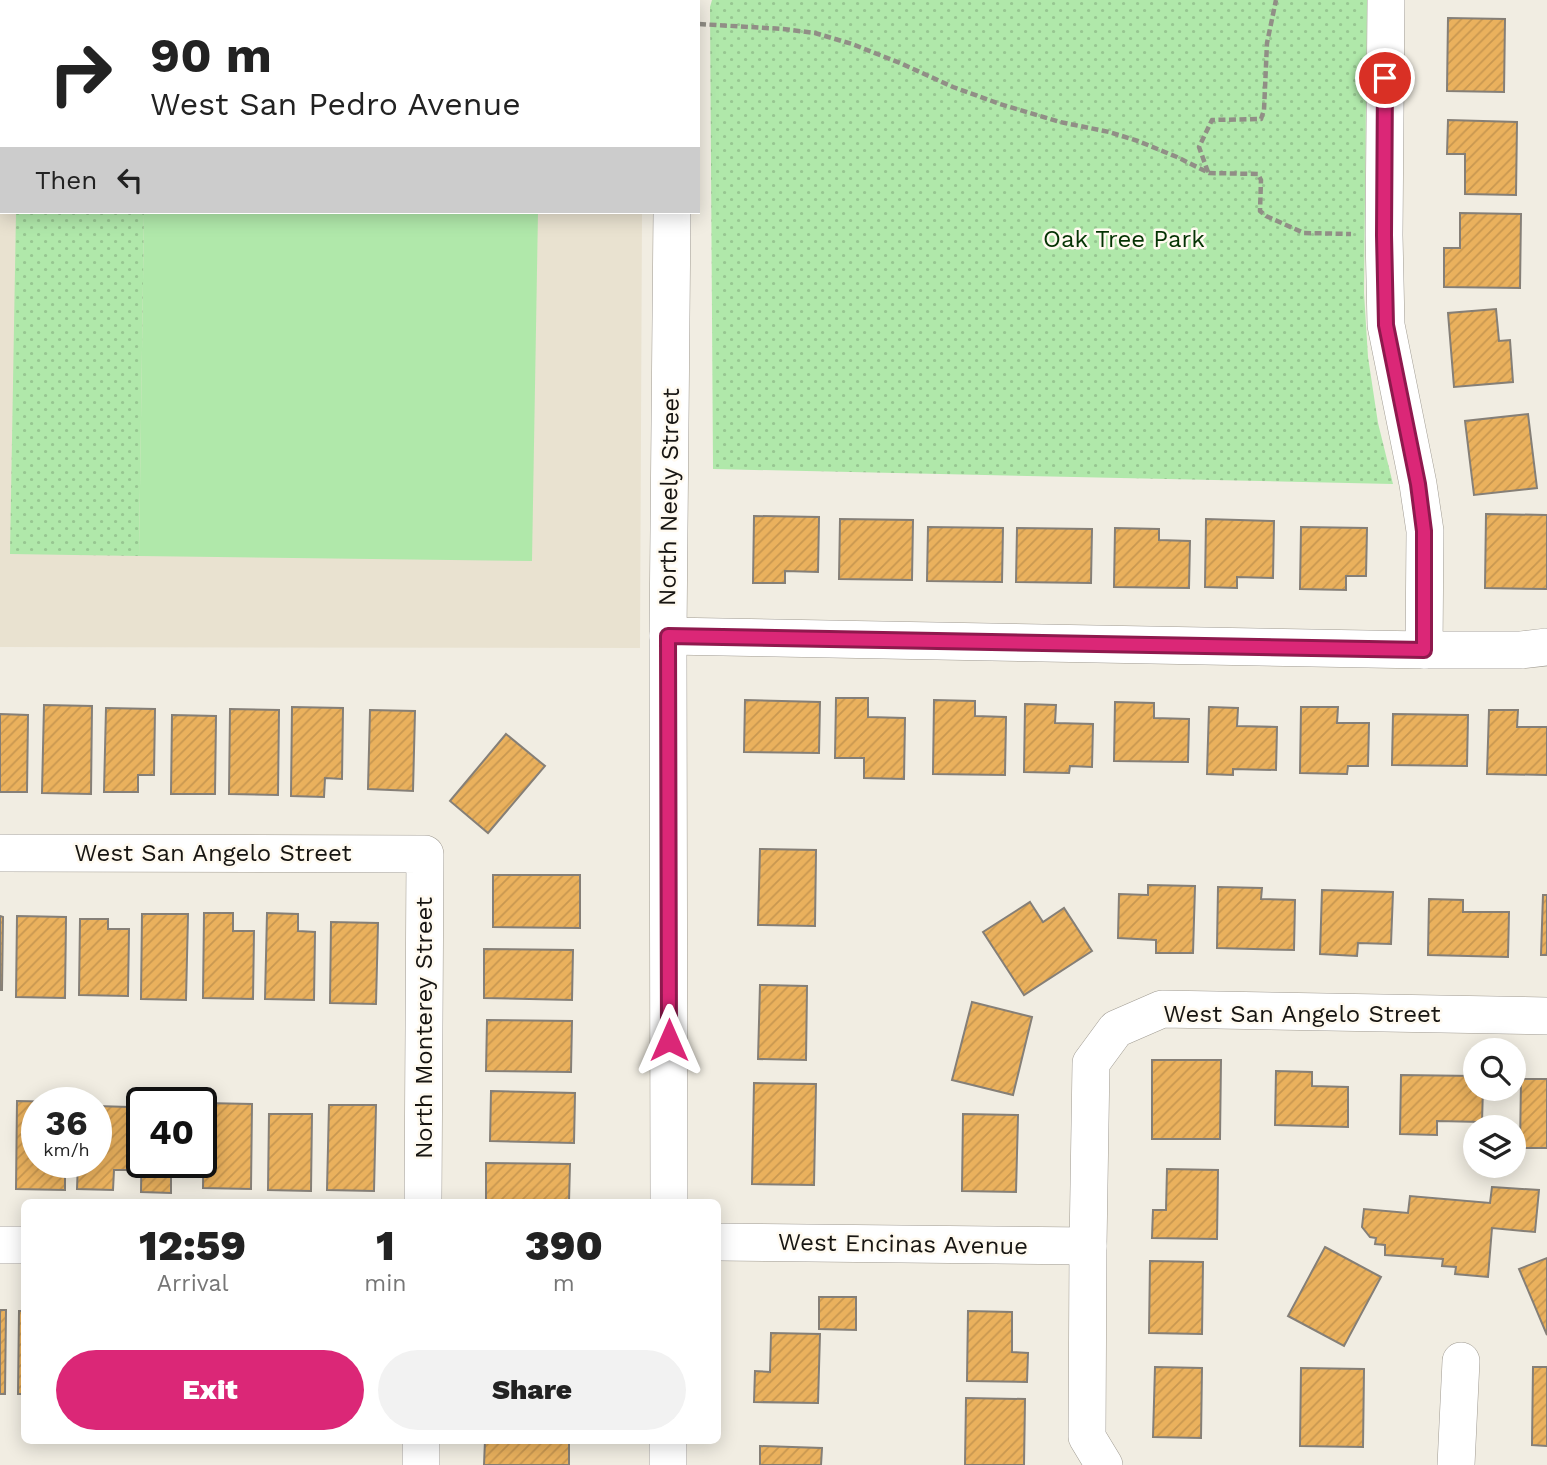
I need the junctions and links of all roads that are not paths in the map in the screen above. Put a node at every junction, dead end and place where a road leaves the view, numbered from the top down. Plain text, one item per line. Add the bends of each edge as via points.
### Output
1 (1387, 0) edge
2 (672, 214) edge
3 (668, 636) junction
4 (1547, 647) edge
5 (1424, 650) junction
6 (0, 853) edge
7 (425, 854) joint
8 (1547, 1016) edge
9 (423, 1199) edge
10 (669, 1199) edge
11 (721, 1242) edge
12 (0, 1245) edge
13 (21, 1245) edge
14 (1088, 1246) junction
15 (1461, 1361) dead end
16 (421, 1444) edge
17 (668, 1444) edge
18 (421, 1465) edge
19 (668, 1465) edge
20 (1104, 1465) edge
21 (1456, 1465) edge

1 - 5 street via 1386,325 1424,531
2 - 3 street, North Neely Street
3 - 5 street
3 - 10 street, North Neely Street
4 - 5 street
6 - 7 street, West San Angelo Street
7 - 9 street, North Monterey Street
8 - 14 street, West San Angelo Street via 1162,1009 1116,1029 1091,1063
11 - 14 street, West Encinas Avenue
12 - 13 street
14 - 20 street, West San Angelo Street via 1087,1437
15 - 21 street
16 - 18 street
17 - 19 street

